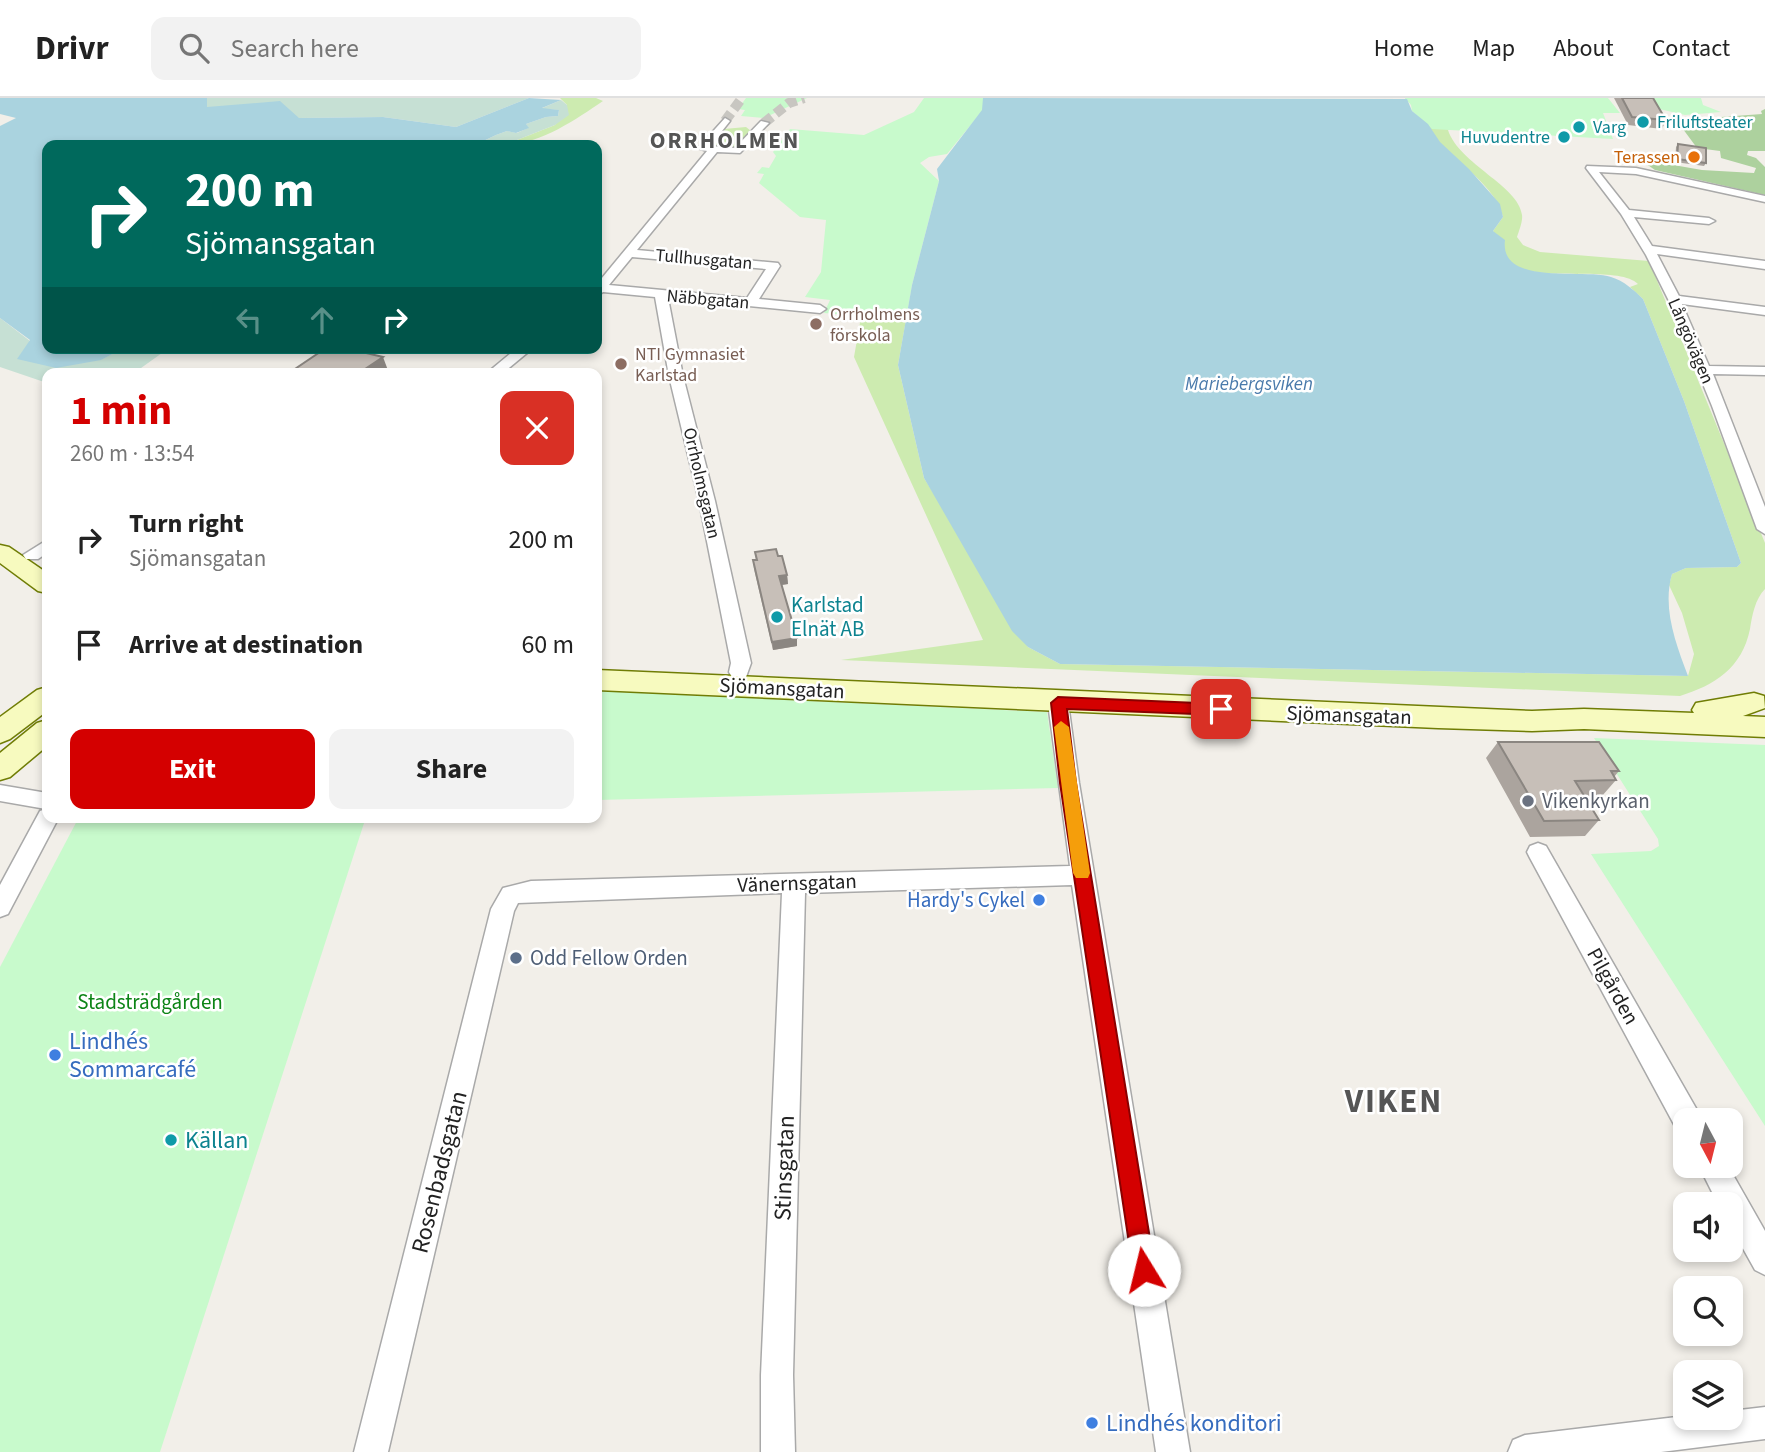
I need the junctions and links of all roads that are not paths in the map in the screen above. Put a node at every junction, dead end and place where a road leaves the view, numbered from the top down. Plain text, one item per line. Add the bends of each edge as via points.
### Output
1 (728, 123) tunnel mouth
2 (747, 125) tunnel mouth
3 (714, 149) junction
4 (1765, 199) edge
5 (1626, 214) junction
6 (1709, 221) dead end
7 (1647, 249) junction
8 (631, 253) junction
9 (1765, 265) edge
10 (602, 285) edge
11 (602, 289) edge
12 (661, 295) junction
13 (1674, 299) junction
14 (750, 303) junction
15 (820, 309) dead end
16 (1765, 311) edge
17 (348, 354) edge
18 (516, 354) edge
19 (327, 368) edge
20 (500, 368) edge
21 (1704, 370) junction
22 (1765, 371) edge
23 (1765, 529) edge
24 (42, 548) edge
25 (0, 552) edge
26 (32, 555) dead end
27 (0, 570) edge
28 (42, 581) edge
29 (42, 598) edge
30 (602, 668) edge
31 (739, 672) junction
32 (602, 680) edge
33 (42, 701) edge
34 (1058, 703) junction
35 (1762, 711) edge
36 (0, 732) edge
37 (42, 734) edge
38 (0, 769) edge
39 (0, 793) edge
40 (42, 800) edge
41 (45, 823) edge
42 (1538, 852) dead end
43 (1082, 875) junction
44 (794, 883) junction
45 (512, 895) joint
46 (0, 906) edge
47 (1680, 1108) edge
48 (1720, 1178) edge
49 (1765, 1260) edge
50 (1765, 1423) edge
51 (372, 1452) edge
52 (778, 1452) edge
53 (1173, 1452) edge
54 (1525, 1452) edge

1 - 3 street via 703,148
2 - 3 street via 762,124 737,151
3 - 8 street, Tullhusgatan
4 - 5 street, Långövägen via 1636,171 1591,168
5 - 6 street
5 - 7 street, Långövägen
7 - 9 street
7 - 13 street, Långövägen
8 - 10 street, Tullhusgatan
8 - 14 street, Tullhusgatan via 774,266
11 - 12 street, Näbbgatan
12 - 14 street, Näbbgatan
12 - 31 street, Orrholmsgatan via 718,551 741,663
13 - 16 street
13 - 21 street, Långövägen
14 - 15 street, Näbbgatan
17 - 19 street
18 - 20 street
21 - 22 street
21 - 23 street, Långövägen
24 - 26 street
25 - 28 street
27 - 29 street
30 - 31 street, Sjömansgatan
31 - 35 street, Sjömansgatan via 1676,712
32 - 34 street, Sjömansgatan
33 - 36 street
34 - 35 street, Sjömansgatan via 1532,721
34 - 43 street
37 - 38 street
39 - 40 street
41 - 46 street
42 - 47 street, Pilgården
43 - 44 street, Vänernsgatan
43 - 53 street
44 - 45 street, Vänernsgatan
44 - 52 street, Stinsgatan via 777,1362
45 - 51 street, Rosenbadsgatan via 503,909
48 - 49 street
50 - 54 street

